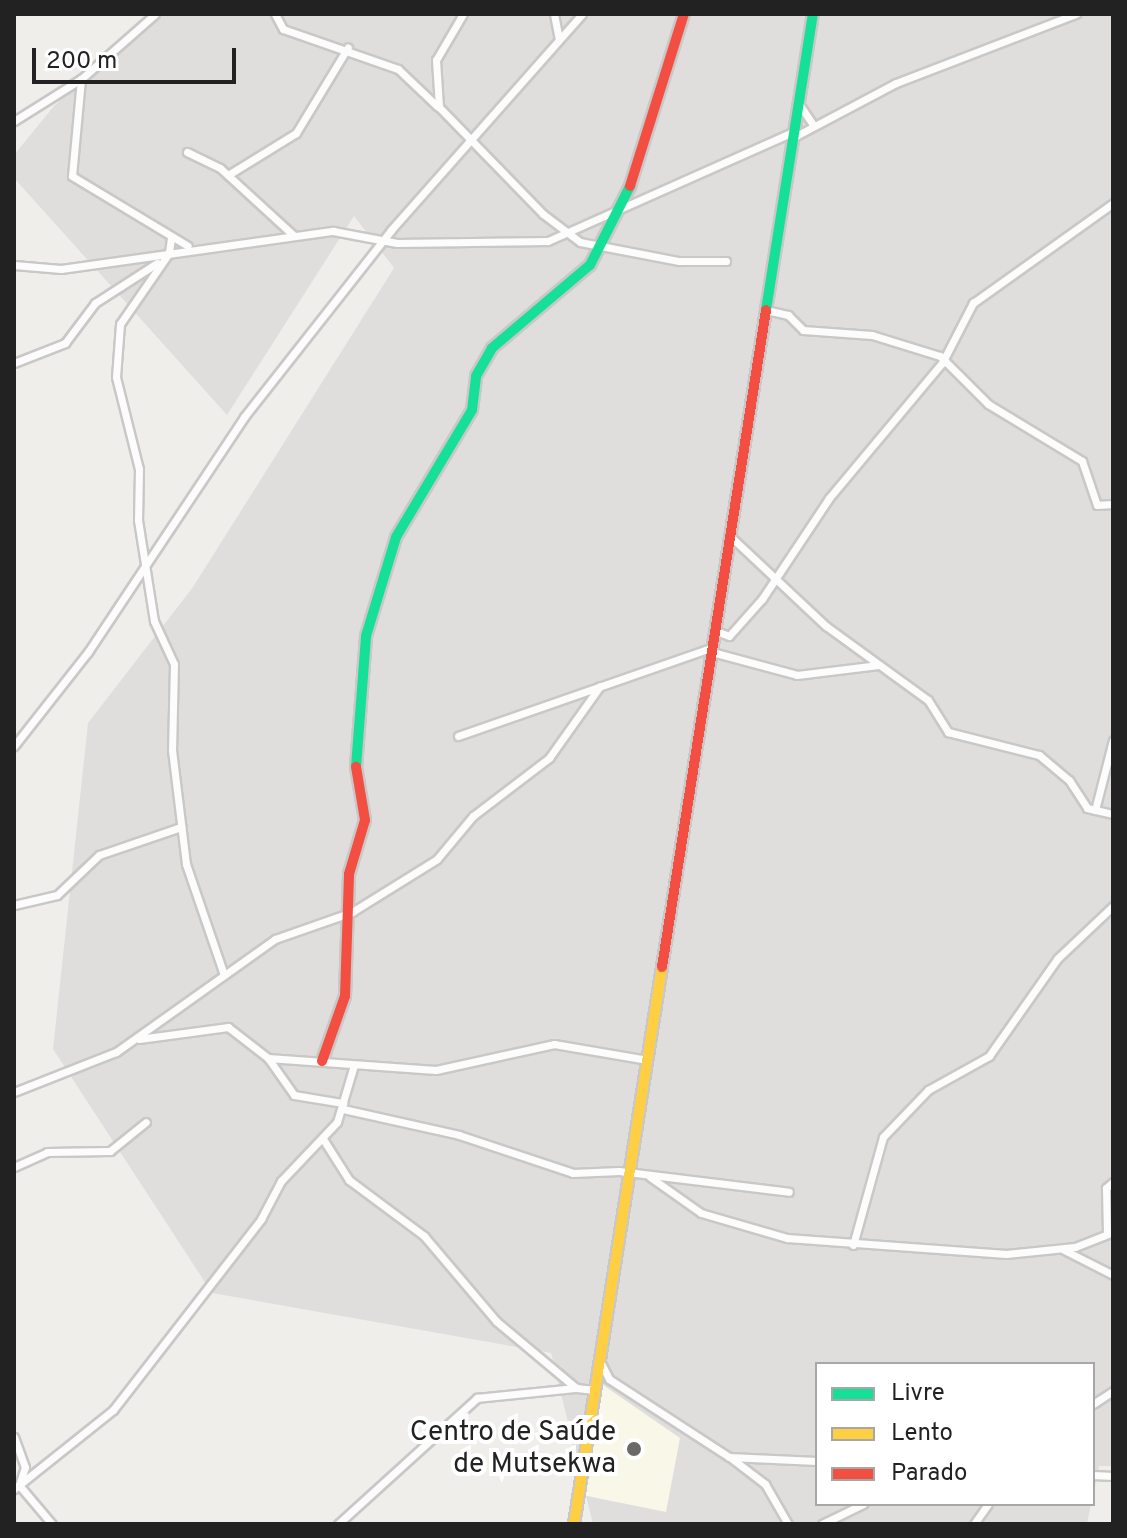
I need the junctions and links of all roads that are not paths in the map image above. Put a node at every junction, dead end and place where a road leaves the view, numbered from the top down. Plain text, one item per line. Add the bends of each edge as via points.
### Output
1 (155, 14) edge
2 (275, 14) edge
3 (463, 14) edge
4 (554, 14) edge
5 (582, 14) edge
6 (684, 14) edge
7 (813, 14) edge
8 (1076, 14) edge
9 (559, 39) junction
10 (348, 47) junction
11 (81, 79) junction
12 (799, 104) junction
13 (439, 107) junction
14 (14, 121) edge
15 (812, 123) junction
16 (794, 134) junction
17 (471, 141) junction
18 (187, 152) dead end
19 (228, 175) junction
20 (1113, 203) edge
21 (616, 213) junction
22 (293, 235) junction
23 (568, 236) junction
24 (171, 238) junction
25 (381, 242) junction
26 (599, 243) junction
27 (190, 247) junction
28 (171, 249) junction
29 (162, 259) junction
30 (726, 261) dead end
31 (14, 265) edge
32 (766, 310) junction
33 (943, 362) junction
34 (14, 363) edge
35 (1113, 504) edge
36 (730, 536) junction
37 (144, 566) junction
38 (775, 580) junction
39 (716, 631) junction
40 (713, 650) junction
41 (879, 665) junction
42 (600, 686) junction
43 (458, 736) dead end
44 (1113, 740) edge
45 (14, 746) edge
46 (1095, 810) junction
47 (1113, 814) edge
48 (181, 827) junction
49 (14, 905) edge
50 (1113, 906) edge
51 (352, 912) junction
52 (224, 975) junction
53 (134, 1041) junction
54 (268, 1058) junction
55 (648, 1060) junction
56 (322, 1061) junction
57 (354, 1065) junction
58 (14, 1092) edge
59 (343, 1106) junction
60 (146, 1122) dead end
61 (323, 1139) junction
62 (14, 1167) edge
63 (624, 1172) junction
64 (650, 1177) junction
65 (1113, 1182) edge
66 (789, 1192) dead end
67 (1110, 1233) edge
68 (853, 1245) junction
69 (1062, 1249) junction
70 (1113, 1275) edge
71 (600, 1359) junction
72 (609, 1379) junction
73 (576, 1388) junction
74 (596, 1388) junction
75 (1113, 1391) edge
76 (1095, 1403) edge
77 (14, 1437) edge
78 (729, 1457) junction
79 (815, 1461) edge
80 (16, 1487) edge
81 (859, 1506) edge
82 (987, 1506) edge
83 (52, 1524) edge
84 (338, 1524) edge
85 (574, 1524) edge
86 (788, 1524) edge
87 (822, 1524) edge
88 (974, 1524) edge

1 - 11 street
2 - 10 street via 283,29
3 - 13 street via 436,60
4 - 9 street
5 - 9 street
6 - 21 street via 640,165
7 - 12 street
8 - 15 street
9 - 17 street
10 - 13 street via 413,79
10 - 19 street via 296,133
11 - 14 street
11 - 24 street via 72,176
12 - 15 street
12 - 16 street
13 - 17 street
15 - 16 street
16 - 21 street
16 - 32 street
17 - 23 street
17 - 25 street
18 - 19 street
19 - 22 street
20 - 33 street via 973,303
21 - 23 street
21 - 26 street
22 - 25 street via 333,231
22 - 27 street
23 - 25 street via 519,245
23 - 26 street
24 - 27 street
24 - 28 street
25 - 37 street via 224,444
26 - 30 street via 679,261
26 - 51 street via 582,277 506,330 487,356 472,410 396,537 365,641 355,774 365,820 350,864
27 - 28 street
28 - 29 street
28 - 31 street via 61,269
29 - 34 street via 95,303 65,343
29 - 37 street via 120,324 118,342 116,377 139,469
32 - 33 street via 788,315 803,330 872,335
32 - 36 street
33 - 35 street via 988,404 1082,461 1097,505
33 - 38 street via 829,498
36 - 38 street
36 - 39 street
37 - 45 street
37 - 48 street via 176,679 172,750
38 - 39 street via 729,636
38 - 41 street
39 - 40 street
40 - 41 street via 797,675
40 - 42 street
40 - 55 street
41 - 46 street via 928,700 948,732 1039,755
42 - 43 street
42 - 51 street via 522,784 473,816 437,859
44 - 46 street
46 - 47 street
48 - 49 street via 99,855 57,895
48 - 52 street via 201,915
50 - 68 street via 1058,958 989,1056 928,1090 883,1137
51 - 52 street via 285,934
51 - 56 street via 345,996
52 - 53 street
53 - 54 street via 222,1025
53 - 58 street
54 - 56 street
54 - 59 street via 294,1095
55 - 57 street via 554,1044 472,1066
55 - 63 street via 632,1160
56 - 57 street
57 - 59 street
59 - 61 street
59 - 63 street via 459,1135 573,1173
60 - 62 street via 110,1151 47,1152
61 - 73 street via 349,1180 424,1236 496,1321
61 - 80 street via 281,1181 261,1219 113,1410
63 - 64 street
63 - 71 street
64 - 66 street
64 - 68 street via 701,1213 787,1238
65 - 67 street via 1106,1188
67 - 69 street
68 - 69 street via 1006,1254
69 - 70 street
71 - 72 street
71 - 74 street
72 - 74 street
72 - 78 street
73 - 74 street
73 - 84 street via 477,1398
74 - 85 street
75 - 76 street
77 - 80 street via 25,1467
78 - 79 street
78 - 86 street via 765,1484
80 - 83 street
81 - 87 street
82 - 88 street

